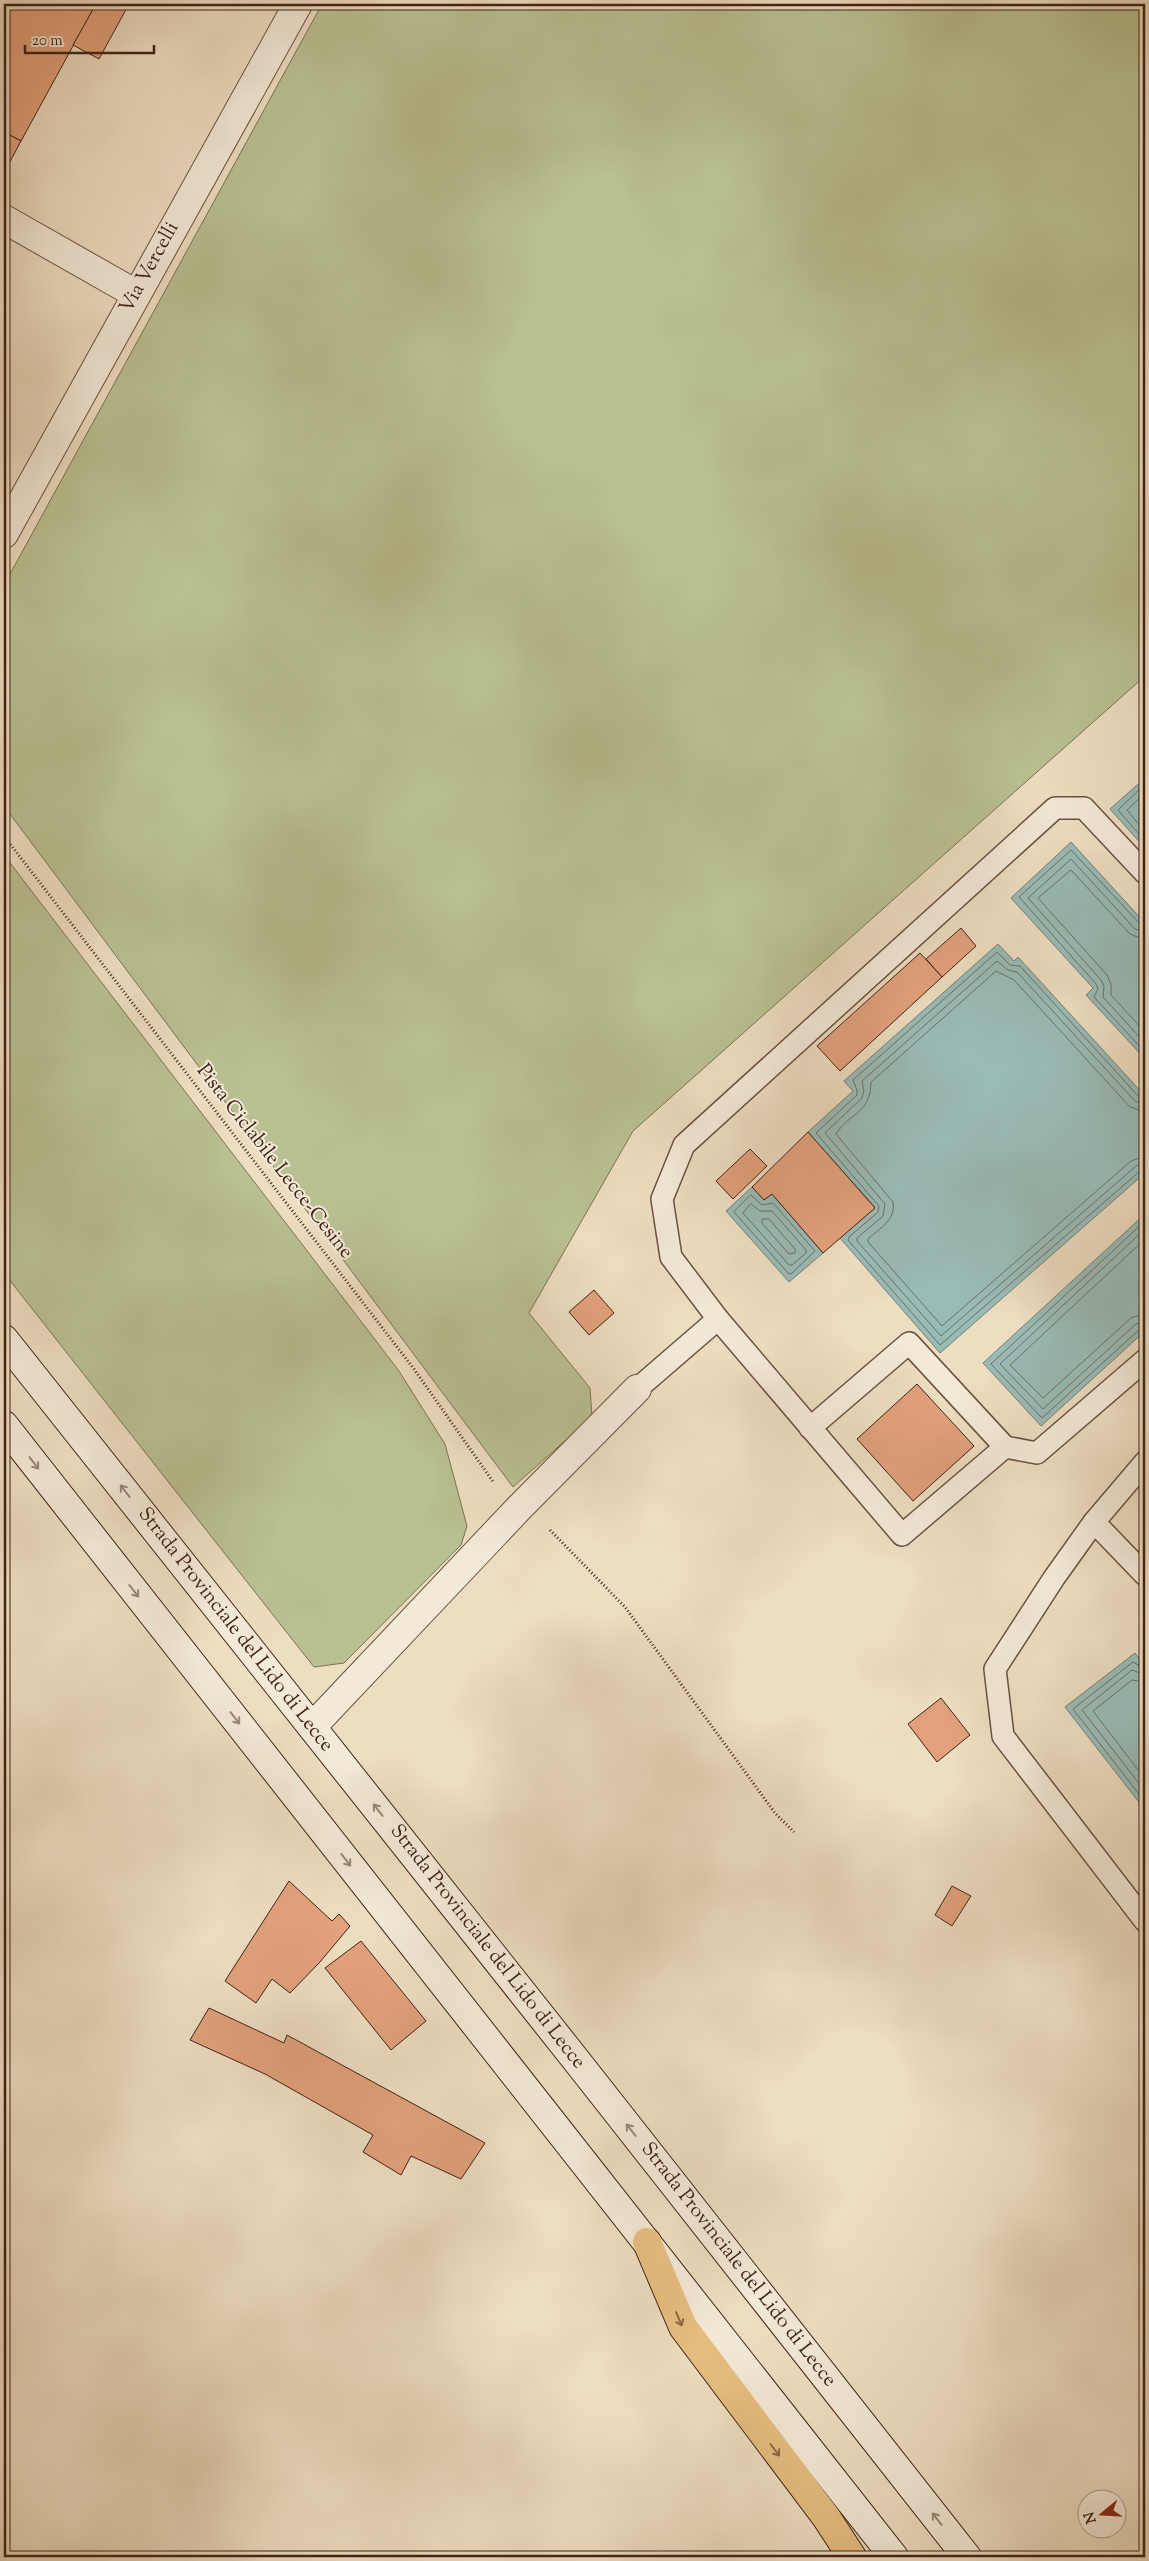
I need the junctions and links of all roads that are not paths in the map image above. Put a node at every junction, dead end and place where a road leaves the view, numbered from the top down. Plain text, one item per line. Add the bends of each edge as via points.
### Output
1 (298, 4) edge
2 (4, 219) edge
3 (136, 294) junction
4 (4, 534) edge
5 (1145, 874) edge
6 (718, 1320) junction
7 (4, 1339) edge
8 (1145, 1360) edge
9 (637, 1390) joint
10 (4, 1425) edge
11 (810, 1428) junction
12 (1005, 1446) junction
13 (1145, 1462) edge
14 (1094, 1522) junction
15 (1145, 1575) edge
16 (312, 1727) junction
17 (1145, 1922) edge
18 (647, 2242) junction
19 (852, 2557) edge
20 (894, 2557) edge
21 (967, 2557) edge

1 - 3 main road, Via Vercelli
2 - 3 main road
3 - 4 main road, Via Vercelli
5 - 6 lane via 1084,808 1055,808 684,1145 662,1199 671,1257
6 - 9 lane
6 - 11 lane
16 -> 7 main road, Strada Provinciale del Lido di Lecce
8 - 12 lane via 1037,1453
9 - 16 main road via 518,1508
10 -> 18 main road
11 - 12 lane via 909,1343
11 - 12 lane via 902,1536
13 - 14 lane
14 - 15 lane
14 - 17 lane via 995,1669 1003,1736
21 -> 16 main road, Strada Provinciale del Lido di Lecce
18 -> 19 highway via 683,2327 826,2517
18 - 20 main road

